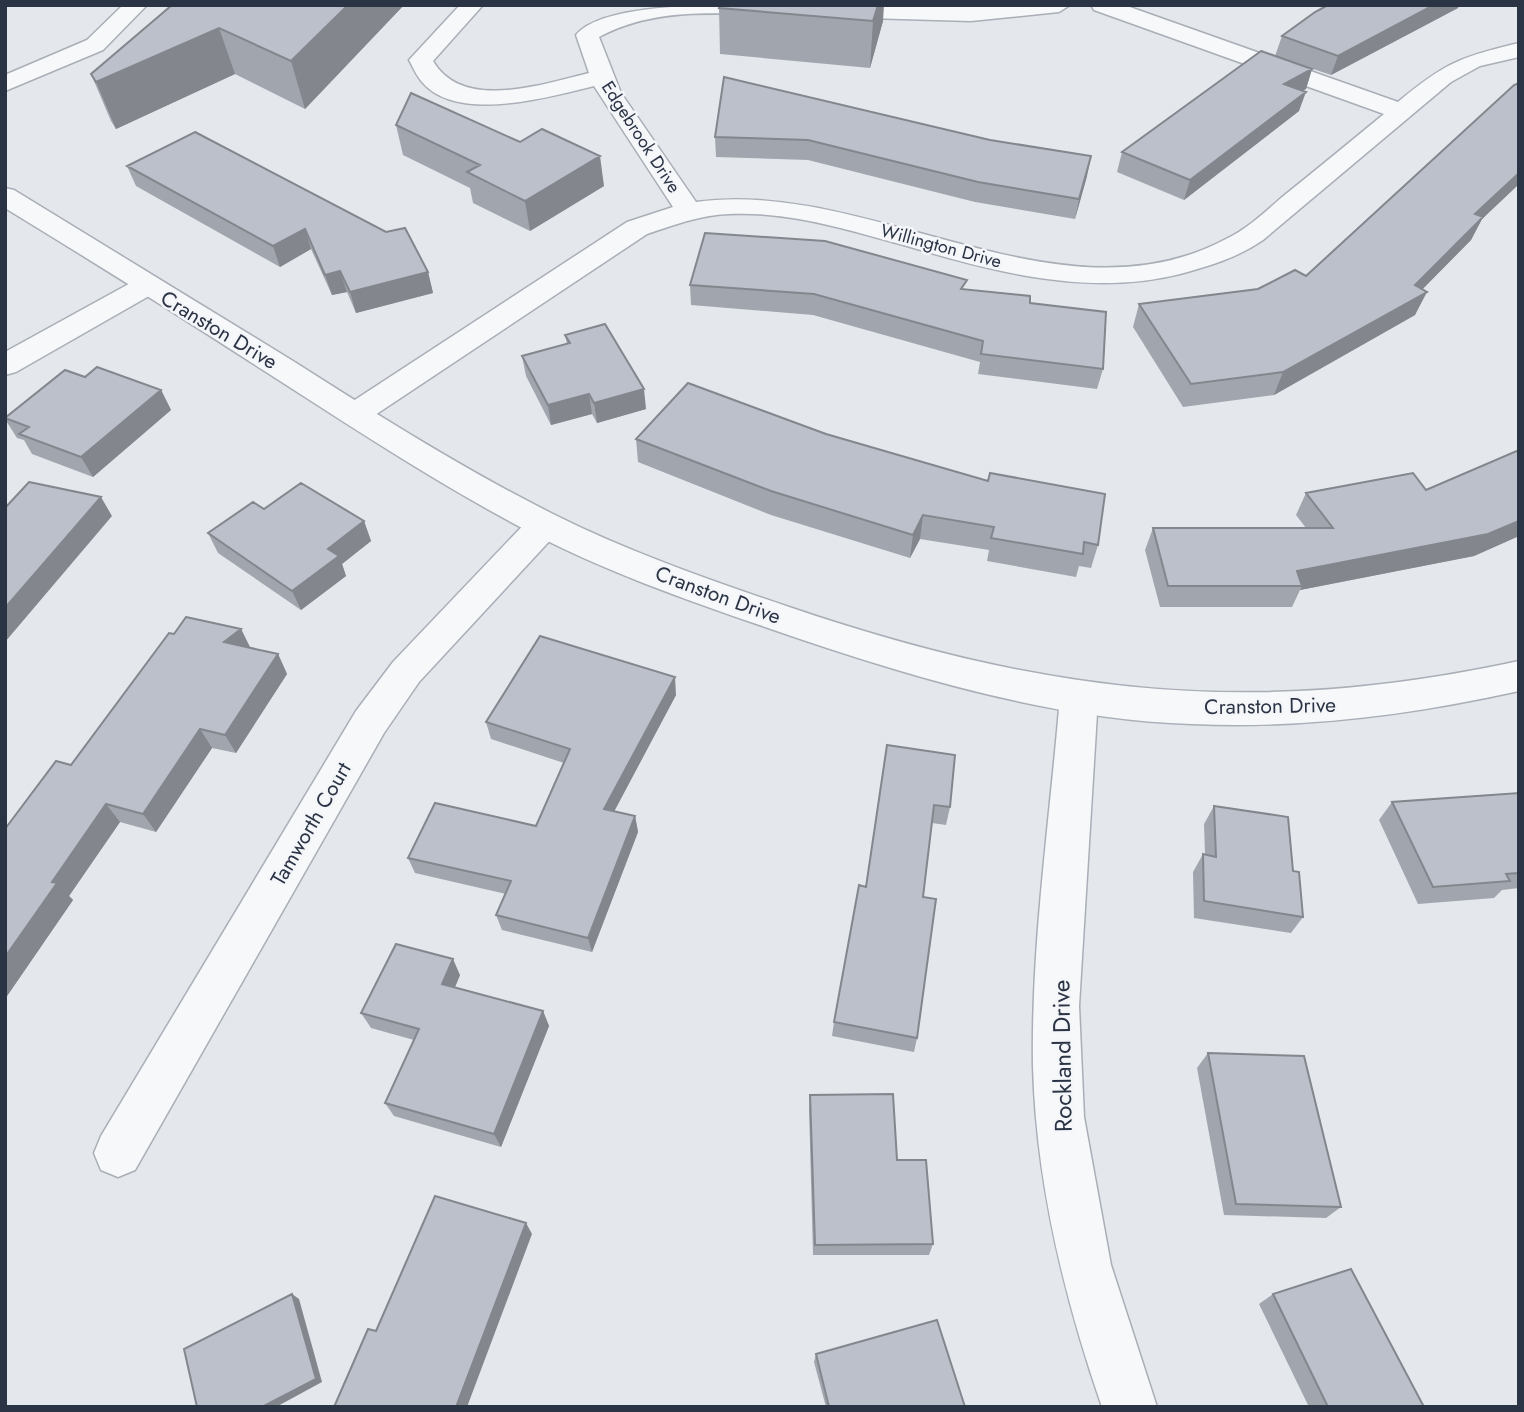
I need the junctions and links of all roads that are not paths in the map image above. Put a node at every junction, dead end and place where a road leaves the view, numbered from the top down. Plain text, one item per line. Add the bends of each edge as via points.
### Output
1 (136, 5) edge
2 (472, 5) edge
3 (675, 5) edge
4 (1059, 5) edge
5 (1102, 5) edge
6 (968, 10) edge
7 (1519, 50) edge
8 (602, 77) junction
9 (5, 83) edge
10 (1402, 112) junction
11 (5, 197) edge
12 (689, 211) junction
13 (146, 286) junction
14 (5, 365) edge
15 (355, 414) junction
16 (544, 525) junction
17 (1519, 676) edge
18 (1079, 697) junction
19 (118, 1153) dead end
20 (1130, 1407) edge

1 - 9 street via 95,45
2 - 8 street via 421,60 425,75 442,88 469,96 508,98
3 - 6 street, Edgebrook Drive
3 - 8 street, Edgebrook Drive via 628,12 607,20 587,36
4 - 6 street, Edgebrook Drive
5 - 10 street via 1177,21
7 - 10 street, Willington Drive via 1472,61 1443,77
8 - 12 street, Edgebrook Drive
10 - 12 street, Willington Drive via 1248,239 1205,259 1146,272 1071,273 996,262 787,207 726,204
11 - 13 street, Cranston Drive
12 - 15 street, Willington Drive via 637,228
13 - 14 street
13 - 15 street, Cranston Drive
15 - 16 street, Cranston Drive
16 - 18 street, Cranston Drive via 718,597 830,636
16 - 19 street, Tamworth Court via 406,672 370,722
17 - 18 street, Cranston Drive via 1455,692 1317,708 1233,709
18 - 20 street, Rockland Drive via 1056,1018 1058,1097 1082,1246 1114,1367

